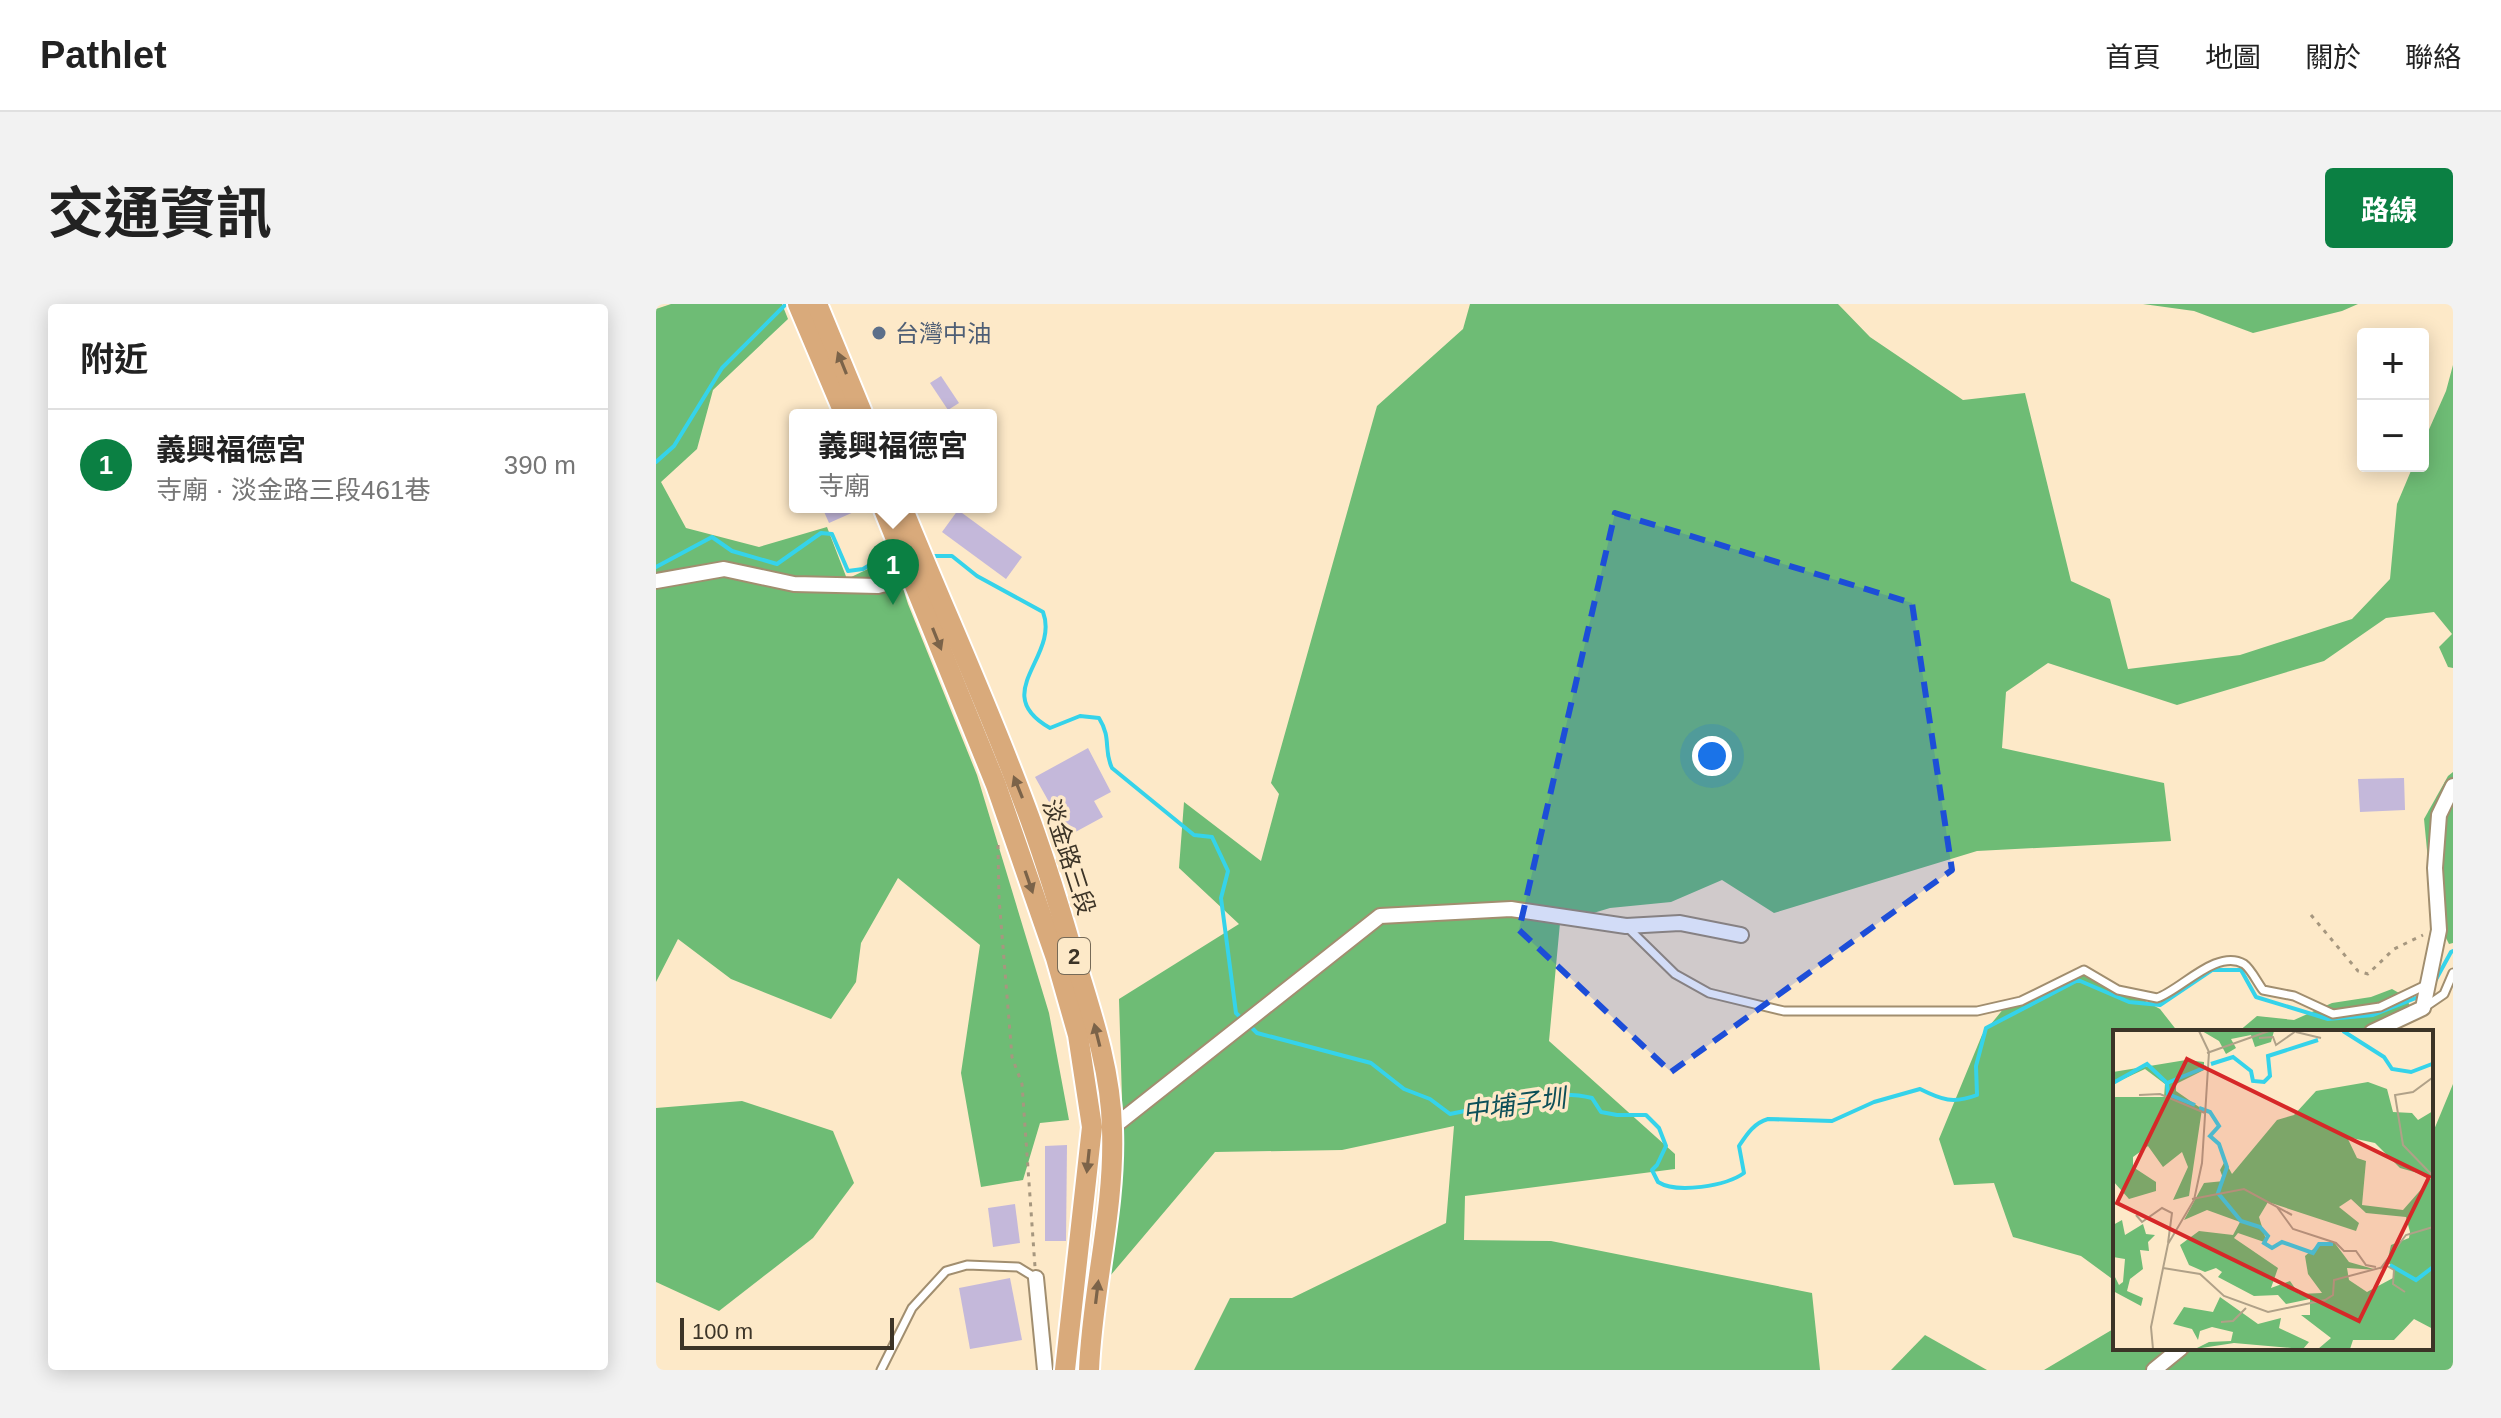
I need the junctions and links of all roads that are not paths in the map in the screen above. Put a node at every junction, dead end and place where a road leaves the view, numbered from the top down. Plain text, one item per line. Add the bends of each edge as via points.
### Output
1 (810, 309) edge
2 (843, 409) edge
3 (860, 409) edge
4 (887, 513) edge
5 (903, 513) edge
6 (907, 543) junction
7 (919, 570) junction
8 (656, 581) edge
9 (2453, 786) edge
10 (1626, 926) junction
11 (1741, 935) dead end
12 (2453, 973) edge
13 (2428, 984) junction
14 (2423, 1008) junction
15 (2376, 1030) edge
16 (1102, 1127) junction
17 (1036, 1278) joint
18 (2179, 1350) edge
19 (881, 1370) edge
20 (1045, 1370) edge
21 (1065, 1370) edge
22 (1089, 1370) edge
23 (2154, 1370) edge

1 - 2 main road
3 -> 1 main road
4 - 6 main road, 2
5 - 6 main road, 2
6 - 7 main road, 2
7 - 8 street via 878,586 794,584 724,569
7 - 16 main road, 淡金路三段 / 2 via 1025,804 1051,880 1107,1079
9 - 13 street via 2439,815 2439,930
10 - 11 street via 1680,923
10 - 13 lane via 1675,974 1709,993 1784,1011 1977,1011 2021,1001 2084,970 2118,990 2157,998 2209,965 2231,960 2245,965 2263,990 2294,996 2333,1014 2380,1007
10 - 16 street via 1511,909 1380,916
12 - 14 lane via 2444,994
13 - 14 street
14 - 15 street
16 -> 21 main road, 淡金路三段 / 2
22 -> 16 main road, 淡金路三段 / 2 via 1111,1179
17 - 19 lane via 1018,1267 967,1265 946,1271 912,1308
17 - 20 street
18 - 23 street

